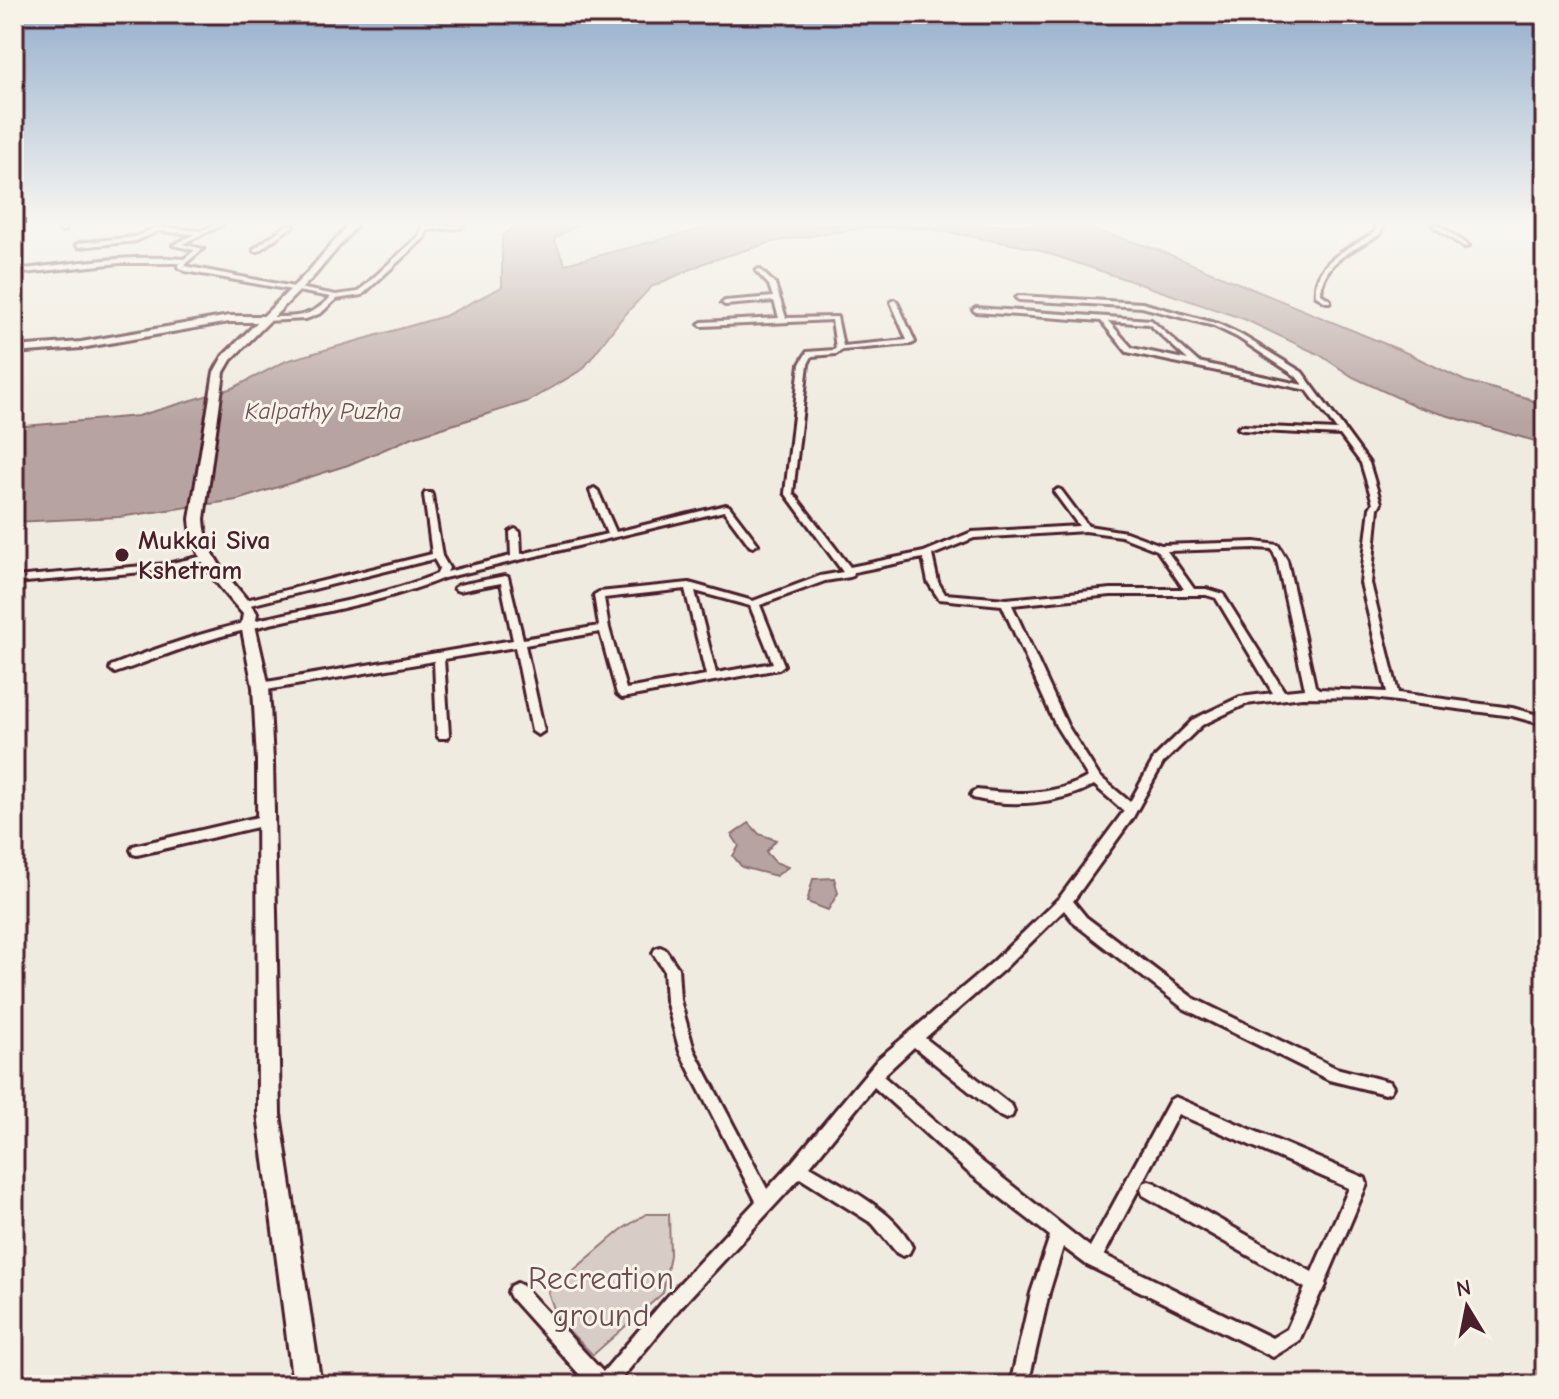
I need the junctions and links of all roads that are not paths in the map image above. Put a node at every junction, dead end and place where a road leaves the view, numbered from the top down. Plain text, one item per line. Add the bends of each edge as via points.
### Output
1 (296, 290) edge
2 (298, 290) edge
3 (364, 290) edge
4 (775, 290) edge
5 (1318, 290) edge
6 (333, 295) dead end
7 (1019, 298) dead end
8 (778, 299) junction
9 (1328, 301) dead end
10 (894, 302) dead end
11 (725, 303) dead end
12 (976, 310) dead end
13 (312, 317) junction
14 (1102, 318) junction
15 (265, 319) junction
16 (783, 319) junction
17 (304, 324) dead end
18 (702, 324) dead end
19 (840, 348) junction
20 (14, 350) edge
21 (1195, 363) junction
22 (1307, 388) junction
23 (1242, 428) dead end
24 (1341, 433) junction
25 (594, 491) dead end
26 (1058, 492) dead end
27 (428, 495) dead end
28 (1085, 528) junction
29 (515, 532) dead end
30 (612, 534) junction
31 (753, 544) dead end
32 (1160, 548) junction
33 (927, 554) junction
34 (437, 556) junction
35 (208, 558) junction
36 (516, 558) junction
37 (847, 571) junction
38 (441, 576) junction
39 (14, 580) edge
40 (689, 586) junction
41 (459, 588) dead end
42 (1191, 592) junction
43 (1006, 602) junction
44 (242, 604) junction
45 (754, 604) junction
46 (248, 625) junction
47 (604, 628) junction
48 (517, 643) junction
49 (439, 657) junction
50 (115, 669) dead end
51 (712, 677) junction
52 (261, 687) junction
53 (1316, 693) junction
54 (1281, 696) junction
55 (1393, 696) junction
56 (1544, 722) edge
57 (538, 731) dead end
58 (443, 735) dead end
59 (1095, 779) junction
60 (977, 795) dead end
61 (1131, 810) junction
62 (266, 820) junction
63 (137, 850) dead end
64 (1065, 901) junction
65 (660, 953) dead end
66 (914, 1038) junction
67 (873, 1077) junction
68 (1385, 1087) dead end
69 (1006, 1111) dead end
70 (798, 1168) junction
71 (1149, 1189) dead end
72 (766, 1203) junction
73 (1059, 1234) junction
74 (903, 1247) dead end
75 (1093, 1259) junction
76 (1317, 1285) junction
77 (517, 1292) dead end
78 (307, 1385) edge
79 (603, 1385) edge
80 (1019, 1385) edge

1 - 15 main road
2 - 6 street
3 - 13 street via 334,297
4 - 8 street
5 - 9 street
7 - 22 street via 1123,302 1216,325 1299,374
8 - 11 street
8 - 16 street
10 - 19 street via 911,342
12 - 14 street
13 - 15 street
13 - 17 street
14 - 21 street via 1130,350
14 - 21 street via 1156,324
15 - 20 street via 229,319 81,345
15 - 35 main road via 219,372 196,531
16 - 18 street
16 - 19 street via 835,318
19 - 37 street via 810,354 804,364 789,493
21 - 22 street
22 - 24 street
23 - 24 street
24 - 55 street via 1365,463 1377,503 1366,583
25 - 30 street
26 - 28 street
27 - 34 street
28 - 32 street
28 - 33 street via 972,535
29 - 36 street
30 - 31 street via 727,508
30 - 36 street
32 - 42 street
32 - 53 street via 1275,547 1310,688
33 - 37 street
33 - 43 street via 942,597
34 - 38 street via 444,568
34 - 44 street
35 - 39 street via 167,567
35 - 44 main road
36 - 38 street
37 - 45 street via 850,574 823,578
38 - 46 street via 407,591
40 - 45 street
40 - 47 street via 599,595
40 - 51 street
41 - 48 street via 505,579
42 - 43 street via 1111,592
42 - 54 street via 1220,596
43 - 59 street via 1062,726
44 - 46 main road via 250,613
45 - 51 street via 779,665
46 - 50 street via 180,643
46 - 52 main road
47 - 48 street
47 - 51 street via 622,694
48 - 49 street
48 - 57 street
49 - 52 street
49 - 58 street
52 - 62 main road
53 - 54 street
53 - 55 street
54 - 61 street via 1244,700 1198,722 1159,760
55 - 56 street via 1512,712
59 - 60 street via 1076,790 1054,793 1005,799
59 - 61 street
61 - 64 street
62 - 63 street
62 - 78 main road via 269,1114
64 - 66 street
64 - 68 street via 1081,921 1188,1003 1334,1075
65 - 72 street via 671,968 673,1000 687,1052
66 - 67 street
66 - 69 street
67 - 70 street
67 - 73 street
70 - 72 street
70 - 74 street via 879,1218
71 - 76 street
72 - 79 street
73 - 75 street
73 - 80 street
75 - 76 street via 1273,1348 1293,1335
75 - 76 street via 1175,1105 1359,1184
77 - 79 street

